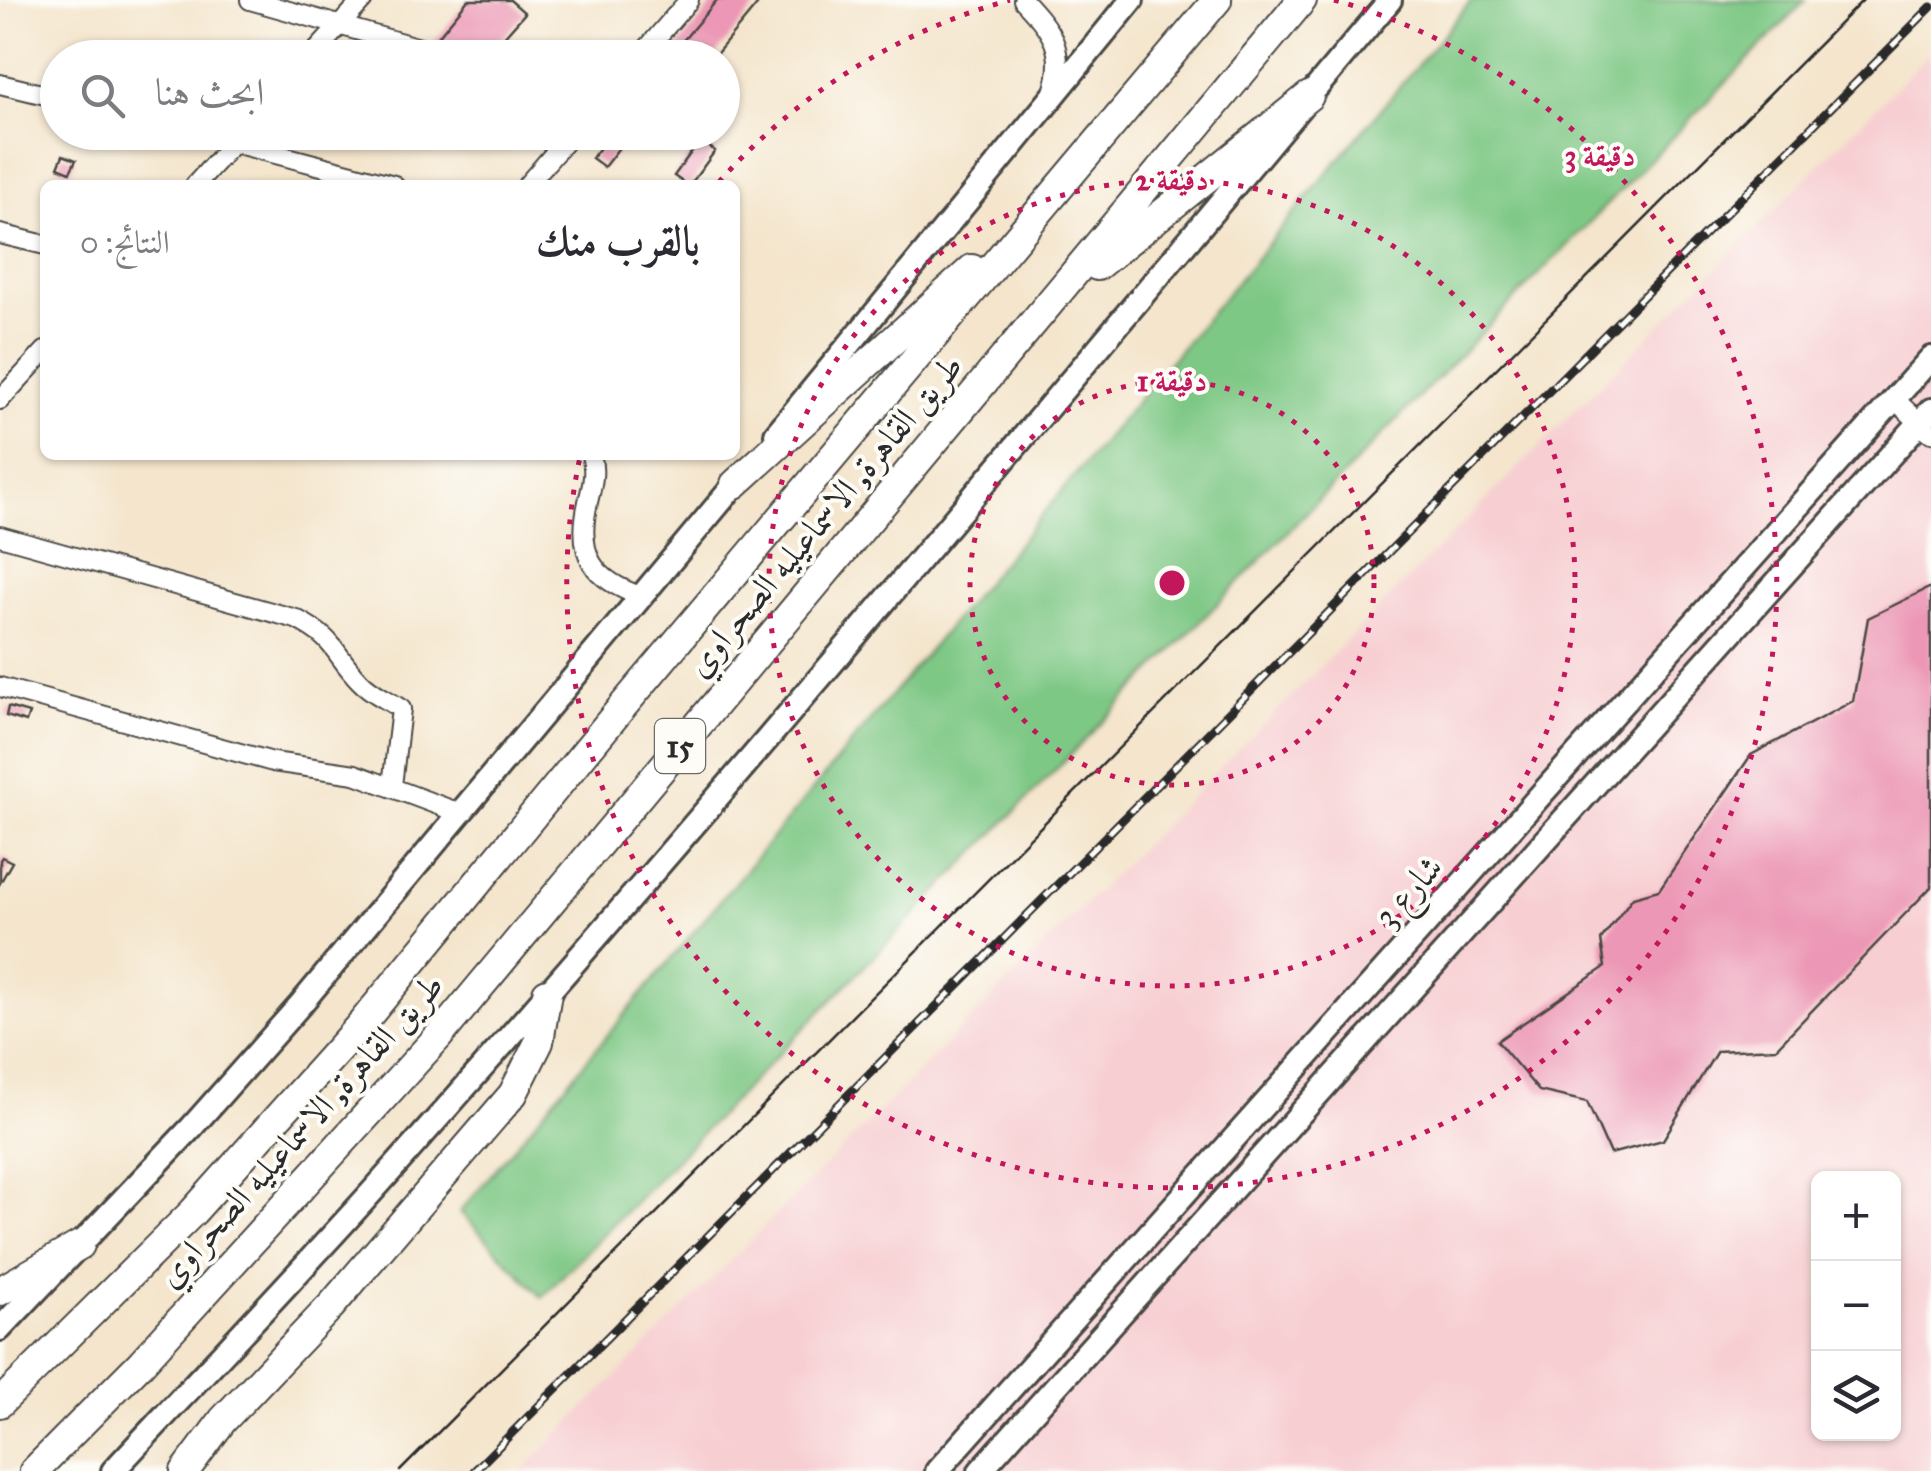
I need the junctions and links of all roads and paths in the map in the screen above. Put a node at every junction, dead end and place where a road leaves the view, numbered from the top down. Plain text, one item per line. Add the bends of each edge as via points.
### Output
1 (250, 0) edge
2 (363, 0) edge
3 (688, 0) edge
4 (1023, 0) edge
5 (1132, 0) edge
6 (1218, 0) edge
7 (1302, 0) edge
8 (1390, 0) edge
9 (340, 25) junction
10 (326, 40) edge
11 (392, 40) edge
12 (654, 40) edge
13 (0, 84) edge
14 (40, 94) edge
15 (1309, 96) junction
16 (1051, 99) junction
17 (227, 150) edge
18 (278, 150) edge
19 (557, 150) edge
20 (200, 180) edge
21 (377, 180) edge
22 (531, 180) edge
23 (1051, 197) junction
24 (0, 234) edge
25 (40, 244) edge
26 (1049, 304) junction
27 (40, 355) edge
28 (1928, 367) edge
29 (4, 391) edge
30 (1894, 399) junction
31 (1927, 422) edge
32 (591, 460) edge
33 (735, 484) junction
34 (0, 536) edge
35 (643, 597) junction
36 (0, 687) edge
37 (392, 786) junction
38 (462, 814) junction
39 (547, 993) junction
40 (80, 1245) junction
41 (0, 1290) edge
42 (0, 1329) edge
43 (0, 1403) edge
44 (34, 1471) edge
45 (113, 1471) edge
46 (185, 1471) edge
47 (937, 1471) edge
48 (980, 1471) edge

1 - 9 street
2 - 9 street
3 - 12 street
4 - 16 street via 1058,49
5 - 16 main road
6 - 23 highway, طريق القاهرة, الاسماعيليه الصحراوي / 15
7 - 26 highway, طريق القاهرة, الاسماعيليه الصحراوي / 15
8 - 15 main road
9 - 10 street
9 - 11 street
13 - 14 street
15 - 26 highway
15 - 39 main road
16 - 33 main road
17 - 20 street
18 - 21 street
19 - 22 street
23 - 33 highway
23 - 43 highway, طريق القاهرة, الاسماعيليه الصحراوي / 15 via 363,1022 193,1212
24 - 25 street
26 - 44 highway, طريق القاهرة, الاسماعيليه الصحراوي / 15 via 438,1037
27 - 29 street
28 - 30 main road, شارع 3
30 - 31 street
30 - 47 main road, شارع 3
31 - 48 main road, شارع 3
32 - 35 street via 585,546 600,576
33 - 35 main road
34 - 37 street via 318,630 360,682 401,709
35 - 38 main road
36 - 37 street via 272,762
37 - 38 street
38 - 40 main road via 300,1005
39 - 45 main road
39 - 46 highway via 539,1042 514,1094
40 - 41 highway
40 - 42 main road

